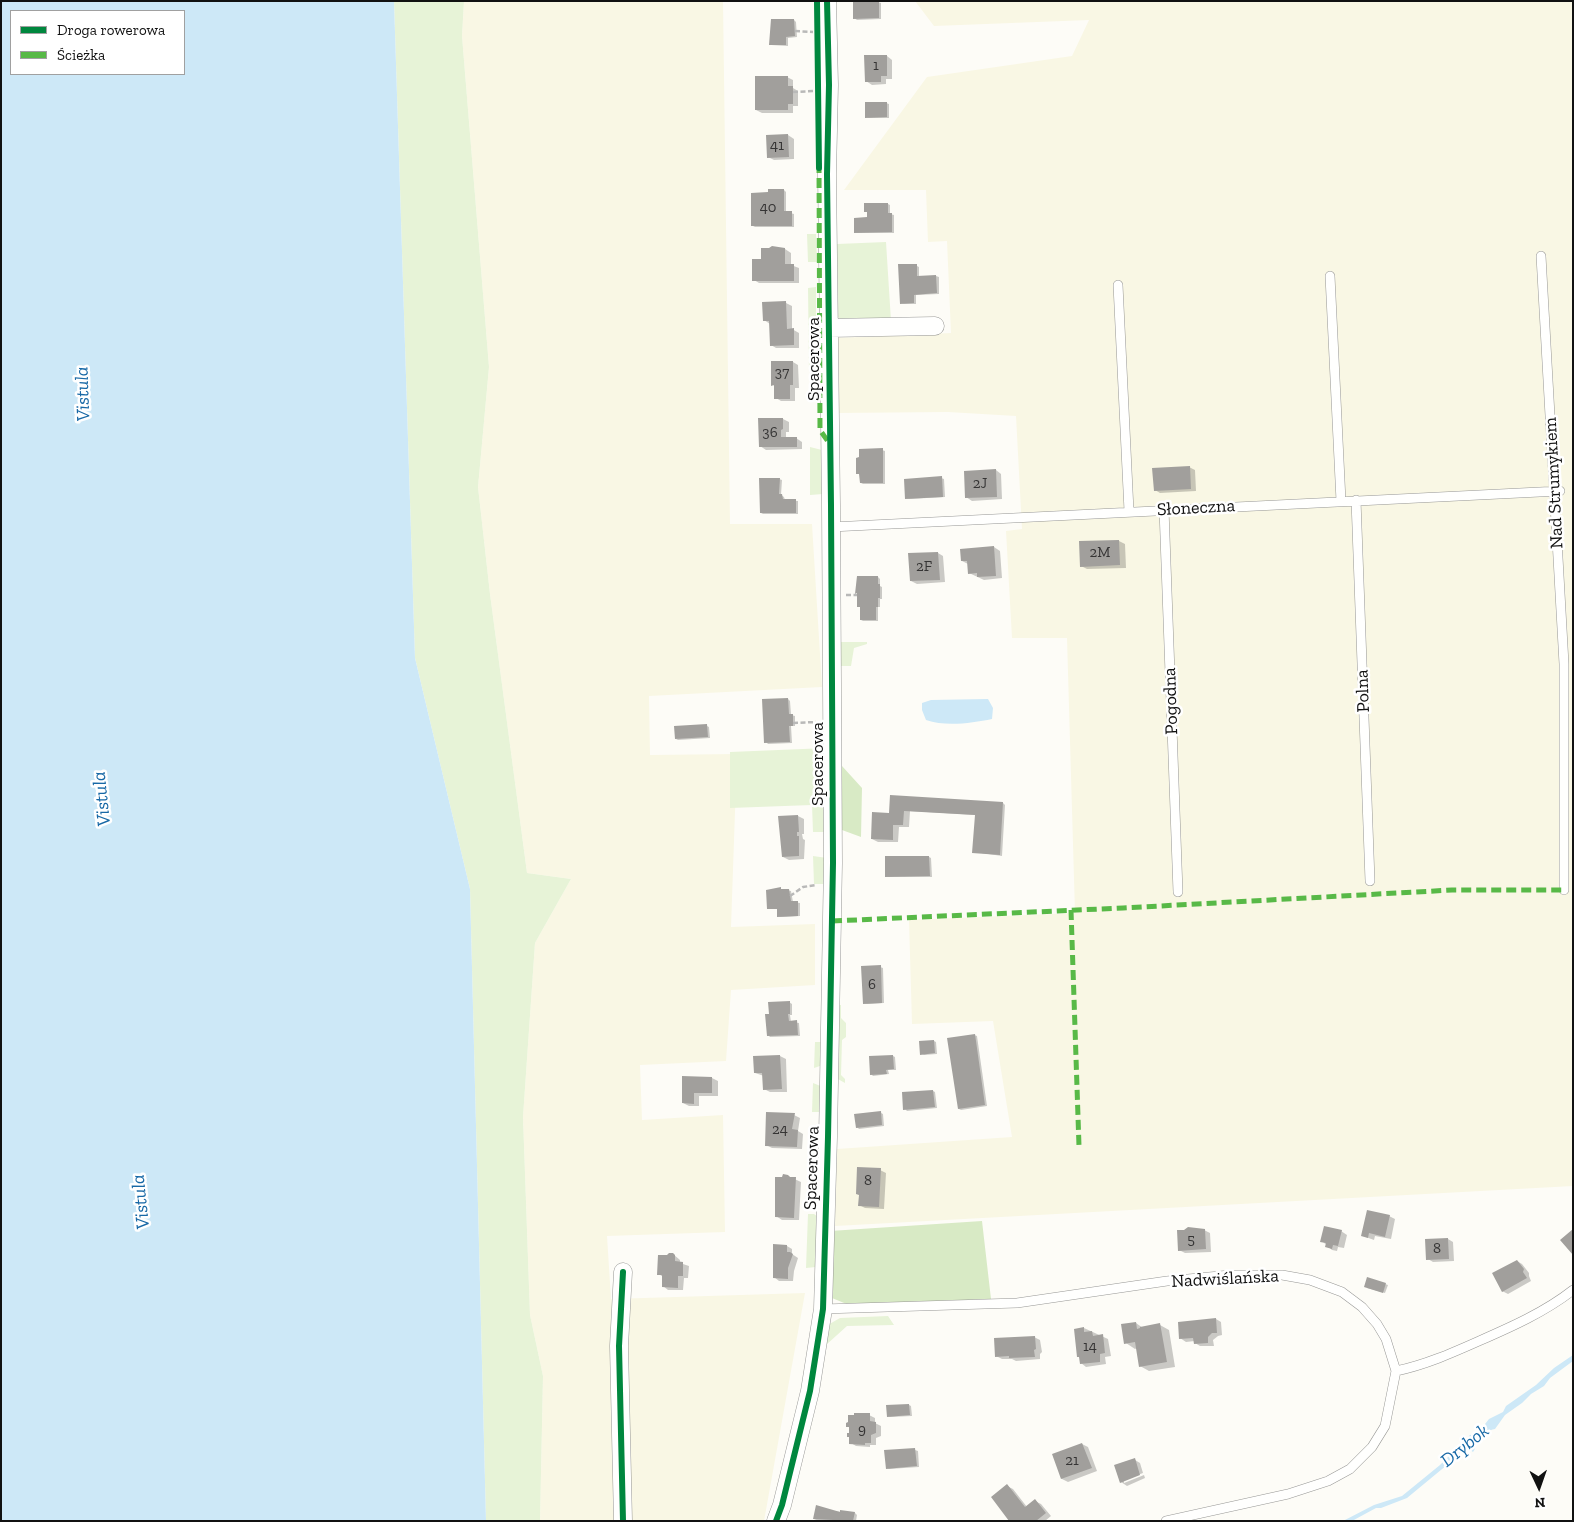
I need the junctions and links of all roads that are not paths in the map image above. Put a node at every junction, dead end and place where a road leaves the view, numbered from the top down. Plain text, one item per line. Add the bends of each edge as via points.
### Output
1 (826, 1) edge
2 (1542, 256) dead end
3 (1330, 276) dead end
4 (1118, 286) dead end
5 (936, 326) dead end
6 (829, 328) junction
7 (1557, 491) junction
8 (1356, 500) junction
9 (1341, 501) junction
10 (1164, 509) junction
11 (1129, 511) junction
12 (831, 527) junction
13 (1370, 881) dead end
14 (1564, 890) dead end
15 (1178, 892) dead end
16 (623, 1272) dead end
17 (1573, 1290) edge
18 (823, 1309) junction
19 (1396, 1371) junction
20 (623, 1521) edge
21 (776, 1521) edge
22 (1166, 1521) edge

1 - 6 street, Spacerowa
2 - 7 lane, Nad Strumykiem
3 - 9 lane
4 - 11 lane
5 - 6 street
6 - 12 street, Spacerowa
7 - 8 lane, Słoneczna
7 - 14 lane, Nad Strumykiem via 1564,664
8 - 9 lane, Słoneczna
8 - 13 lane, Polna
9 - 10 lane, Słoneczna
10 - 11 lane, Słoneczna
10 - 15 lane, Pogodna
11 - 12 lane, Słoneczna
12 - 18 street, Spacerowa via 833,885
16 - 20 street via 619,1346
17 - 19 lane via 1531,1317 1493,1335 1418,1366
18 - 19 lane, Nadwiślańska via 1017,1303 1176,1280 1282,1275 1310,1280 1342,1292 1362,1307 1386,1339
18 - 21 street, Spacerowa via 810,1391
19 - 22 lane, Nadwiślańska via 1385,1426 1372,1447 1350,1469 1328,1481 1288,1494

